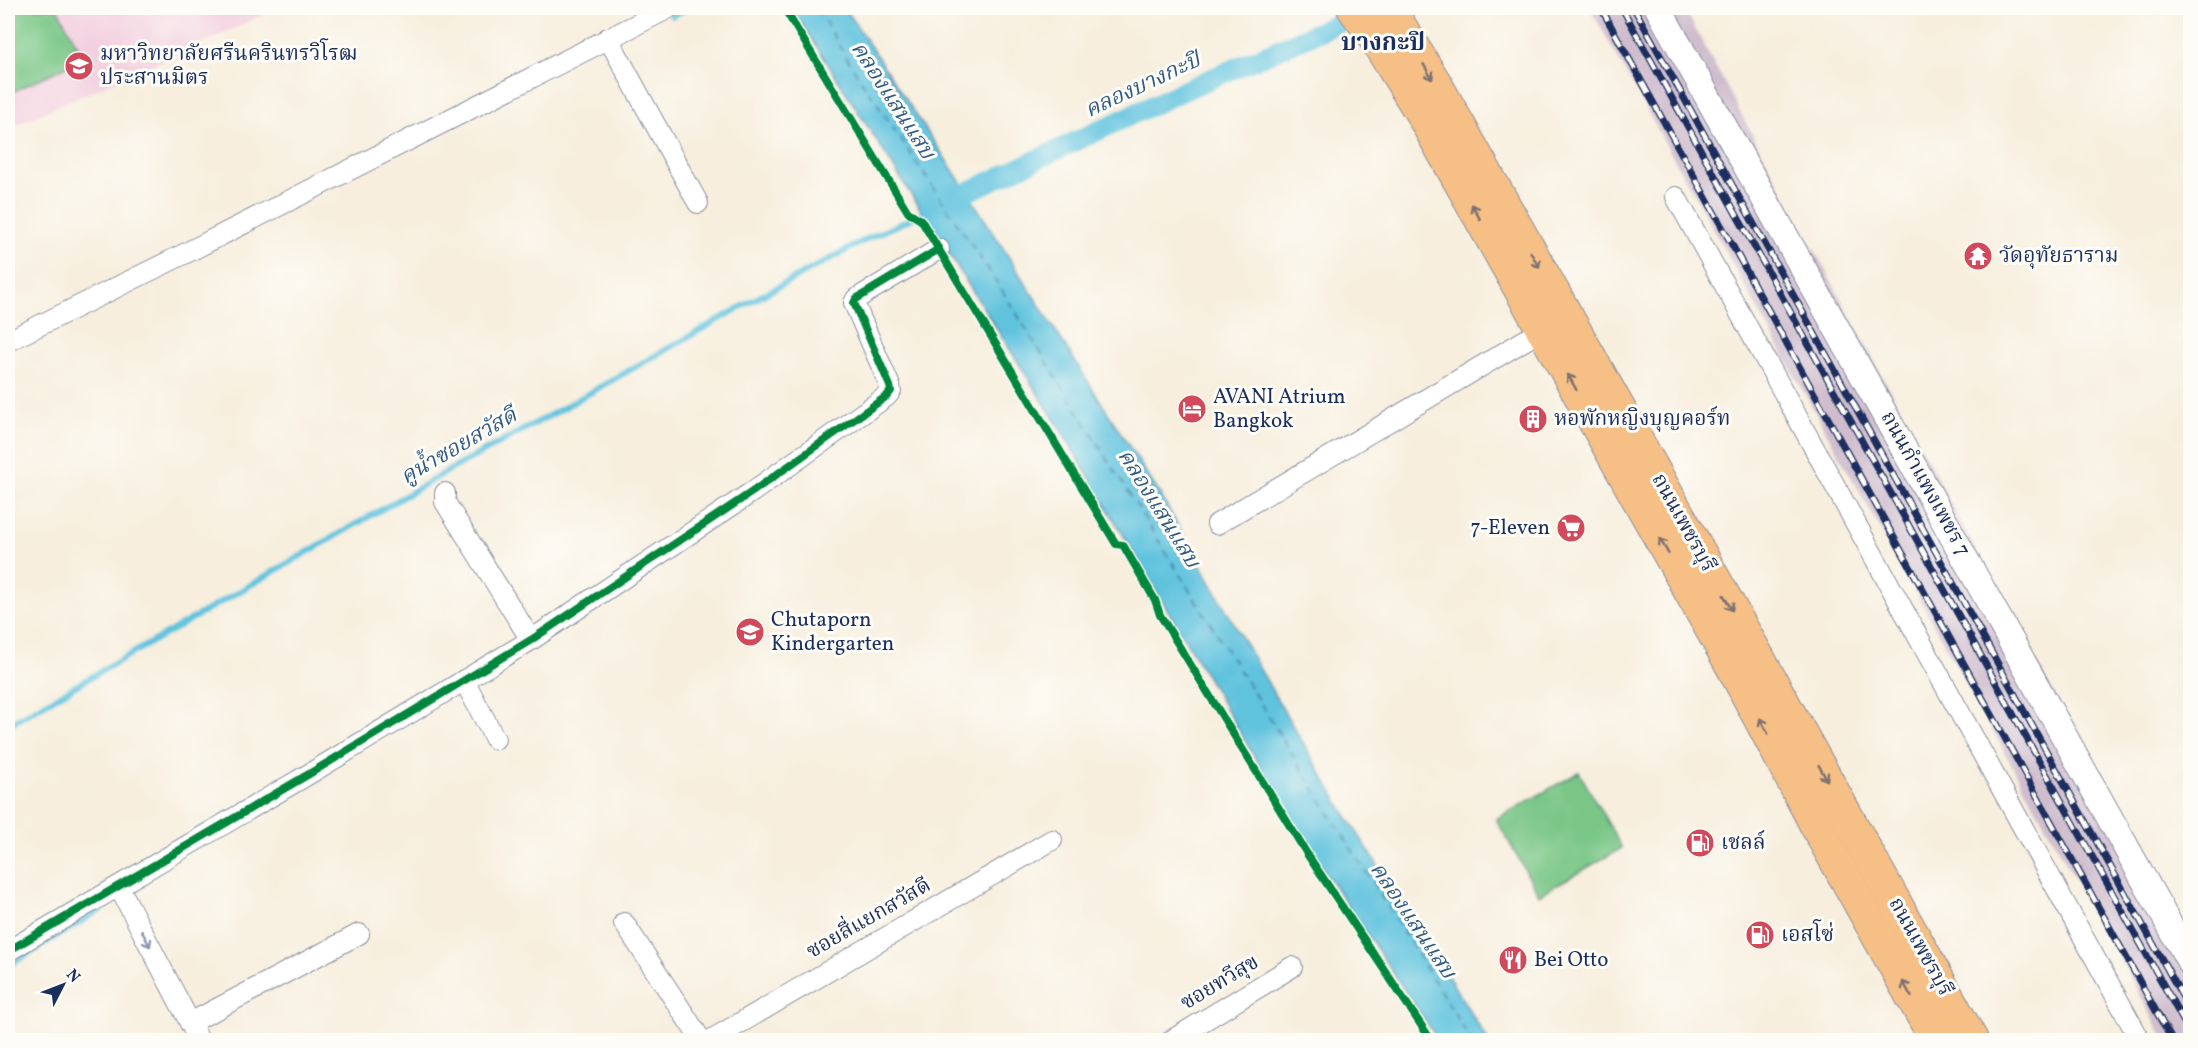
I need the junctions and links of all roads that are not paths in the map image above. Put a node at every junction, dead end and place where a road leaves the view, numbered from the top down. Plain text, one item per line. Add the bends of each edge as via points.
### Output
1 (669, 8) edge
2 (1353, 8) edge
3 (1658, 8) edge
4 (1386, 21) edge
5 (611, 45) junction
6 (1676, 197) dead end
7 (698, 203) dead end
8 (939, 249) dead end
9 (1542, 330) junction
10 (8, 340) edge
11 (1643, 480) junction
12 (446, 493) dead end
13 (1217, 524) dead end
14 (531, 640) junction
15 (464, 680) junction
16 (495, 739) dead end
17 (1052, 840) dead end
18 (119, 887) junction
19 (624, 923) dead end
20 (359, 934) dead end
21 (8, 951) edge
22 (2190, 962) edge
23 (1292, 968) dead end
24 (195, 1032) edge
25 (701, 1041) edge
26 (711, 1041) edge
27 (1172, 1041) edge
28 (1936, 1041) edge
29 (1972, 1041) edge
30 (2140, 1041) edge

1 - 5 street
2 - 4 main road, ถนนเพชรบุรี
3 - 22 street, ถนนกำแพงเพชร 7
9 -> 4 main road, ถนนเพชรบุรี via 1421,113
4 -> 11 main road, ถนนเพชรบุรี via 1436,84
5 - 7 street
5 - 10 street
6 - 30 street
8 - 14 street via 854,303 890,387 887,396
11 -> 9 main road, ถนนเพชรบุรี
9 - 13 street
28 -> 11 main road, ถนนเพชรบุรี via 1734,670
11 -> 29 main road, ถนนเพชรบุรี
12 - 14 street via 445,502
14 - 15 street
15 - 16 street
15 - 18 street
17 - 26 street, ซอยสี่แยกสวัสดี
18 - 21 street
18 -> 24 street
19 - 25 street
20 - 24 street
23 - 27 street, ซอยทวีสุข

